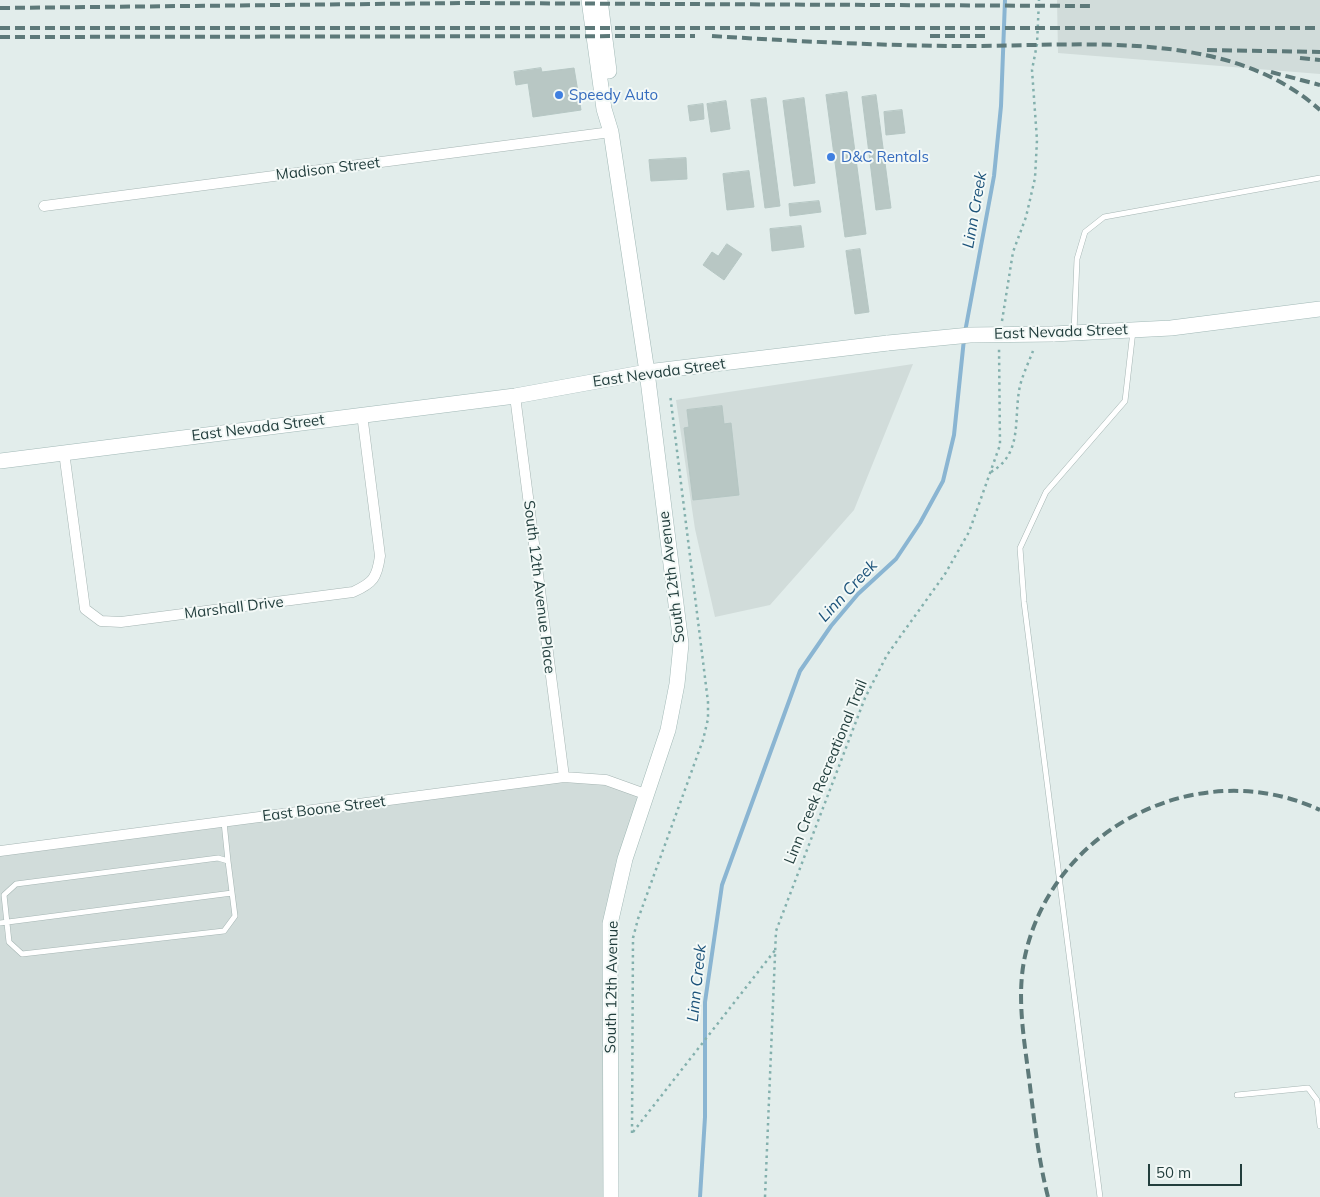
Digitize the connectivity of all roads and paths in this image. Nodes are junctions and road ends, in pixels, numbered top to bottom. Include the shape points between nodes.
1 (589, 0) edge
2 (600, 0) edge
3 (1039, 0) edge
4 (611, 132) junction
5 (1320, 178) edge
6 (44, 206) dead end
7 (1320, 309) edge
8 (1002, 325) dead end
9 (1133, 330) junction
10 (1074, 333) junction
11 (999, 342) dead end
12 (1033, 350) dead end
13 (647, 372) junction
14 (515, 396) junction
15 (362, 414) junction
16 (64, 452) junction
17 (0, 461) edge
18 (991, 473) junction
19 (564, 777) junction
20 (645, 794) junction
21 (224, 822) junction
22 (0, 851) edge
23 (228, 862) junction
24 (232, 893) junction
25 (6, 922) junction
26 (0, 923) edge
27 (776, 949) junction
28 (1237, 1095) dead end
29 (1320, 1126) edge
30 (632, 1133) dead end
31 (611, 1197) edge
32 (765, 1197) edge
33 (1100, 1197) edge

1 - 4 main road, South 12th Avenue via 604,109
2 - 4 main road, South 12th Avenue via 612,104
3 - 8 path via 1032,70 1037,140 1035,178 1013,252
4 - 6 street, Madison Street
4 - 13 main road, South 12th Avenue
5 - 10 lane via 1104,217 1085,232 1077,259
7 - 9 main road, East Nevada Street
9 - 10 main road, East Nevada Street
9 - 33 lane via 1125,401 1046,492 1020,548 1024,602
10 - 13 main road, East Nevada Street, bridge via 970,335
11 - 18 path, Linn Creek Recreational Trail via 1000,445
12 - 18 path via 1019,389 1013,449 1000,467
13 - 14 main road, East Nevada Street
13 - 20 main road, South 12th Avenue via 681,644 668,730
14 - 15 main road, East Nevada Street
14 - 19 street, South 12th Avenue Place
15 - 16 main road, East Nevada Street
15 - 16 street, Marshall Drive via 380,556 378,574 368,585 354,592 170,616 101,621 85,609
16 - 17 main road, East Nevada Street
18 - 27 path, Linn Creek Recreational Trail via 969,532 945,574 887,655 865,698 776,931
19 - 20 street, East Boone Street via 606,780
19 - 21 street, East Boone Street
20 - 31 main road, South 12th Avenue via 610,924
21 - 22 street, East Boone Street
21 - 23 lane
23 - 24 lane
23 - 25 lane via 218,858 16,884 4,895
24 - 25 lane
24 - 25 lane via 235,916 224,931 22,954 8,942
25 - 26 lane
27 - 30 path
27 - 32 path, Linn Creek Recreational Trail via 772,974
28 - 29 lane via 1308,1088 1317,1100

